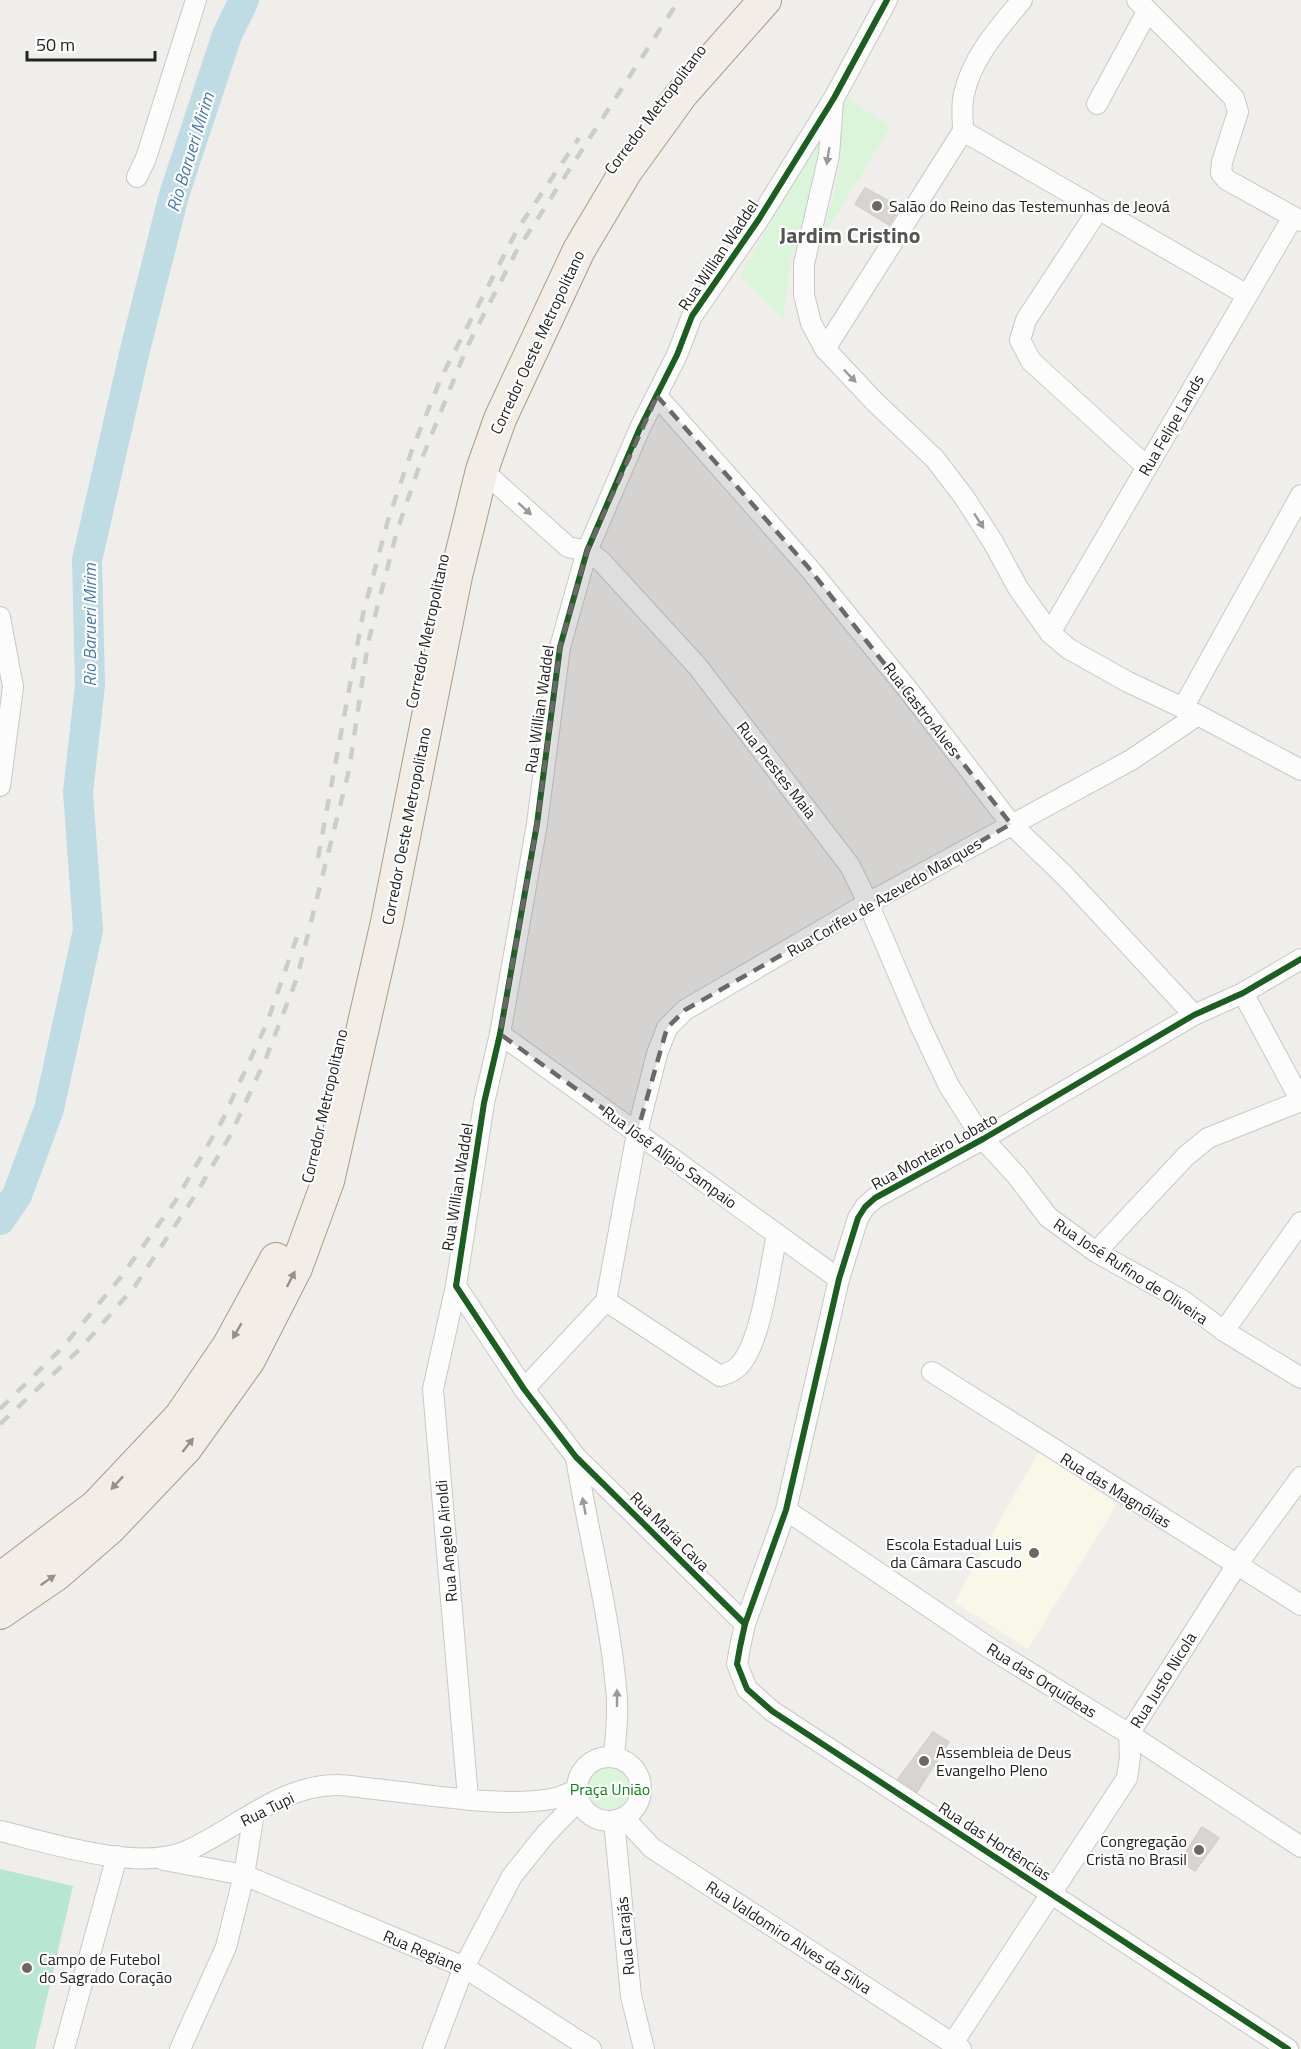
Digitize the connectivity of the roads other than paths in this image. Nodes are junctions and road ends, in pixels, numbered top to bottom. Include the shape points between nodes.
1 (196, 0) edge
2 (741, 0) edge
3 (765, 0) edge
4 (887, 0) edge
5 (1022, 0) edge
6 (1142, 6) edge
7 (834, 98) junction
8 (1097, 104) dead end
9 (963, 131) junction
10 (137, 177) dead end
11 (1098, 210) junction
12 (1297, 219) edge
13 (1247, 295) junction
14 (825, 349) junction
15 (510, 351) junction
16 (657, 396) junction
17 (1147, 467) junction
18 (482, 470) junction
19 (1301, 495) edge
20 (587, 550) junction
21 (0, 616) edge
22 (1050, 633) junction
23 (1190, 712) junction
24 (1301, 770) edge
25 (0, 786) edge
26 (1011, 824) junction
27 (868, 903) junction
28 (1301, 959) edge
29 (1243, 993) junction
30 (1194, 1015) junction
31 (500, 1034) junction
32 (1301, 1101) edge
33 (636, 1133) junction
34 (983, 1139) junction
35 (1301, 1222) edge
36 (777, 1234) junction
37 (1096, 1252) junction
38 (839, 1280) junction
39 (456, 1286) junction
40 (606, 1301) junction
41 (1224, 1331) junction
42 (932, 1372) dead end
43 (1301, 1378) edge
44 (524, 1389) junction
45 (576, 1457) junction
46 (1301, 1477) edge
47 (786, 1510) junction
48 (1236, 1566) junction
49 (0, 1579) edge
50 (1301, 1605) edge
51 (0, 1613) edge
52 (745, 1624) junction
53 (1129, 1734) junction
54 (614, 1756) junction
55 (578, 1795) junction
56 (468, 1798) junction
57 (254, 1813) junction
58 (619, 1820) junction
59 (0, 1831) edge
60 (1301, 1847) edge
61 (117, 1856) junction
62 (154, 1859) junction
63 (244, 1875) junction
64 (1051, 1894) junction
65 (464, 1967) junction
66 (957, 2046) edge
67 (583, 2047) edge
68 (64, 2049) edge
69 (180, 2049) edge
70 (433, 2049) edge
71 (644, 2049) edge
72 (1288, 2049) edge

1 - 10 street
2 - 15 main road, Corredor Metropolitano via 624,143 544,277
3 - 18 main road, Corredor Oeste Metropolitano via 681,95 626,171 574,260 500,419
4 - 7 street, Rua Willian Waddel
5 - 9 street via 975,63 963,95
6 - 8 street
6 - 12 street via 1234,98 1238,112 1221,172 1227,180
7 -> 14 street via 829,155 804,264 804,295 811,323
7 - 16 street, Rua Willian Waddel via 759,219 692,316
9 - 11 street
9 - 14 street
11 - 13 street
11 - 17 street via 1026,320 1020,340 1031,361
12 - 13 street, Rua Felipe Lands
13 - 17 street, Rua Felipe Lands
14 -> 22 street via 935,459 964,497 1017,588
15 - 18 main road via 508,372 483,439
15 -> 49 main road, Corredor Metropolitano via 467,461 437,578 364,938 302,1200 269,1275 229,1346 180,1417 96,1506
16 - 20 street, Rua Willian Waddel
16 - 26 street, Rua Castro Alves via 808,567
17 - 22 street, Rua Felipe Lands
18 -> 20 street, Rua Prestes Maia via 568,547
51 -> 18 main road, Corredor Oeste Metropolitano via 57,1574 109,1529 186,1448 249,1360 297,1268 328,1181
19 - 23 street, Rua Corifeu de Azevedo Marques
20 - 27 street, Rua Prestes Maia via 698,668 829,837 853,871
20 - 31 street, Rua Willian Waddel via 560,646 537,824
21 - 25 street via 13,687
22 - 23 street via 1079,655
23 - 24 street
23 - 26 street, Rua Corifeu de Azevedo Marques via 1131,760
26 - 27 street, Rua Corifeu de Azevedo Marques
26 - 30 street, Rua Castro Alves via 1065,876
27 - 33 street, Rua Corifeu de Azevedo Marques via 685,1010 667,1028
27 - 34 street, Rua Prestes Maia via 949,1086
28 - 29 street, Rua Monteiro Lobato
29 - 30 street, Rua Monteiro Lobato
29 - 32 street
30 - 34 street, Rua Monteiro Lobato
31 - 33 street, Rua José Alípio Sampaio
31 - 39 street, Rua Willian Waddel via 484,1103
32 - 37 street via 1208,1138 1186,1156
33 - 36 street, Rua José Alípio Sampaio
33 - 40 street, Rua Corifeu de Azevedo Marques
34 - 37 street, Rua José Rufino de Oliveira via 1048,1217
34 - 38 street, Rua Monteiro Lobato via 865,1207
35 - 41 street
36 - 38 street, Rua José Alípio Sampaio
36 - 40 street via 756,1331 743,1361 731,1373 720,1376
37 - 41 street, Rua José Rufino de Oliveira via 1182,1300
38 - 47 street, Rua Monteiro Lobato
39 - 44 street
39 - 56 street, Rua Angelo Airoldi via 433,1389
40 - 44 street
41 - 43 street, Rua José Rufino de Oliveira
42 - 48 street, Rua das Magnólias
44 - 45 street
45 - 52 street, Rua Maria Cava
54 -> 45 street via 617,1689
46 - 48 street, Rua Justo Nicola
47 - 52 street, Rua Monteiro Lobato
47 - 53 street, Rua das Orquídeas via 988,1647
48 - 50 street, Rua das Magnólias
48 - 53 street, Rua Justo Nicola
52 - 64 street, Rua das Hortências via 737,1664 747,1689 772,1711
53 - 60 street, Rua das Orquídeas
53 - 64 street, Rua Justo Nicola via 1127,1778
54 - 55 street via 595,1760 581,1772
54 - 58 street via 632,1765 642,1784 639,1804
55 - 56 street, Rua Tupi via 527,1802
55 - 58 street via 590,1815 598,1820
55 - 65 street via 513,1876
56 - 57 street, Rua Tupi via 336,1785 284,1798
57 - 62 street, Rua Tupi via 183,1852
57 - 63 street
58 - 66 street, Rua Valdomiro Alves da Silva via 652,1848
58 - 71 street, Rua Carajás via 631,1996
59 - 61 street, Rua Tupi
61 - 62 street, Rua Tupi
61 - 68 street
62 - 63 street, Rua Regiane
63 - 65 street, Rua Regiane
63 - 69 street via 226,1947
64 - 66 street, Rua Justo Nicola
64 - 72 street, Rua das Hortências
65 - 67 street, Rua Regiane
65 - 70 street

